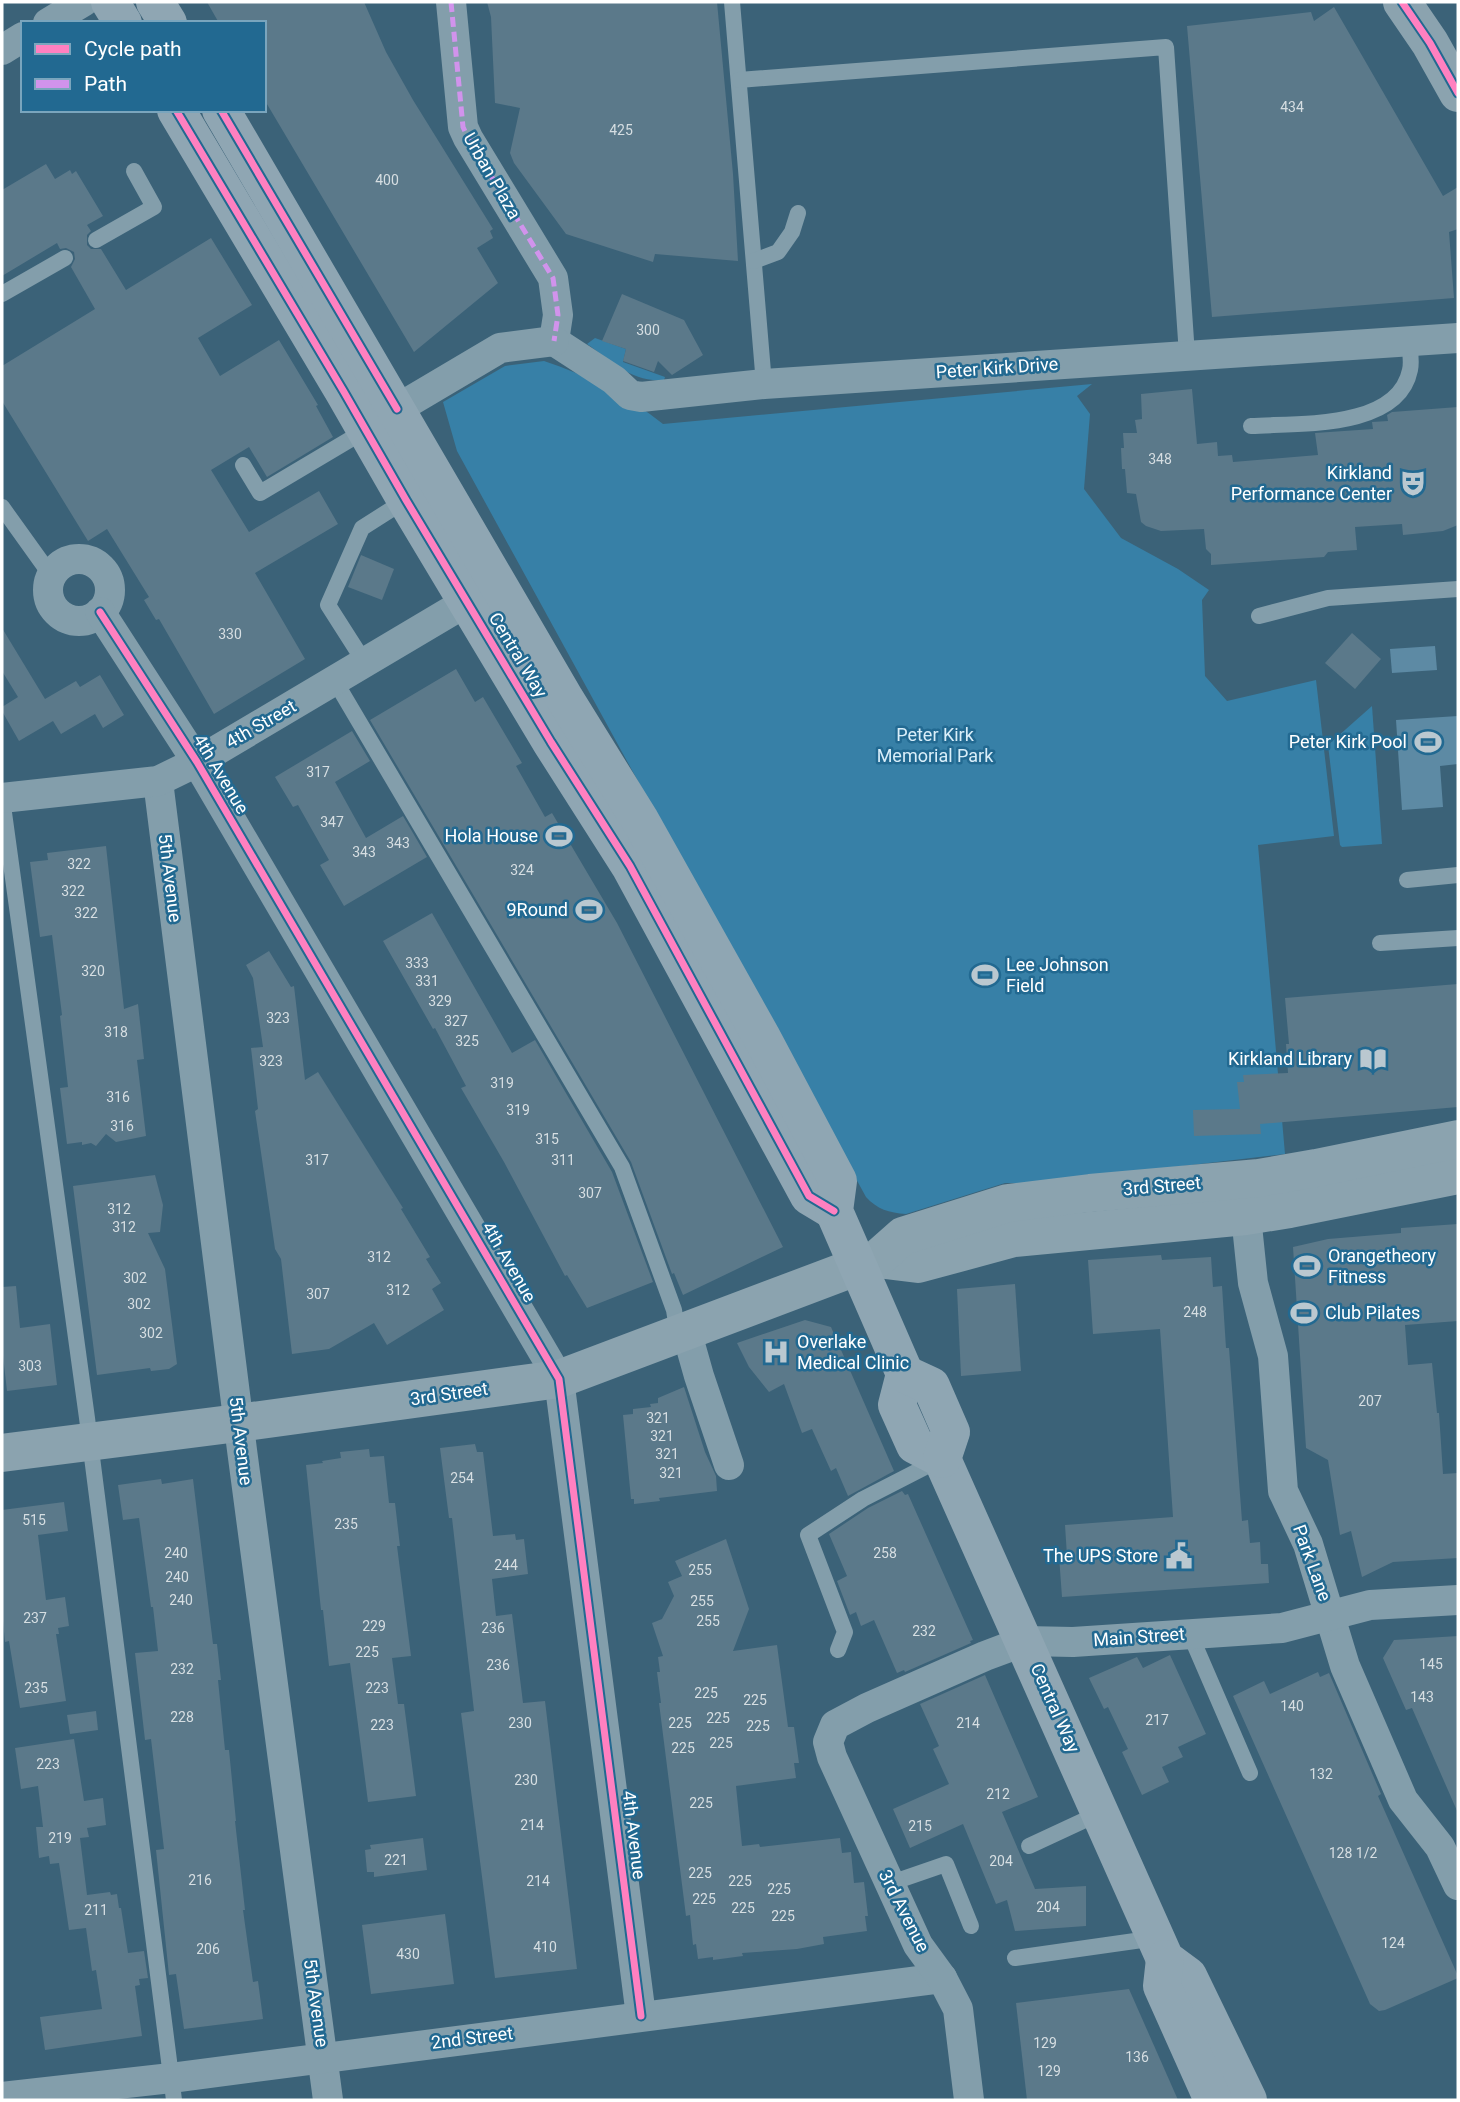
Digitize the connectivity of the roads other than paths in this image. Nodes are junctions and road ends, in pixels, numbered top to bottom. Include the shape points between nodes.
1 (83, 2) edge
2 (110, 2) edge
3 (155, 2) edge
4 (451, 2) edge
5 (732, 2) edge
6 (1402, 2) edge
7 (50, 21) edge
8 (122, 21) edge
9 (167, 21) edge
10 (21, 38) edge
11 (2, 50) edge
12 (739, 80) junction
13 (1458, 93) edge
14 (177, 112) edge
15 (222, 112) edge
16 (134, 171) dead end
17 (798, 214) dead end
18 (96, 240) dead end
19 (65, 258) dead end
20 (754, 261) junction
21 (2, 294) edge
22 (1458, 338) edge
23 (554, 341) junction
24 (1409, 342) junction
25 (1187, 355) junction
26 (764, 384) junction
27 (382, 420) junction
28 (1251, 426) dead end
29 (243, 465) dead end
30 (406, 500) junction
31 (2, 507) edge
32 (49, 569) junction
33 (1458, 589) edge
34 (483, 593) junction
35 (100, 612) junction
36 (1259, 617) dead end
37 (365, 663) junction
38 (335, 681) junction
39 (197, 762) junction
40 (158, 781) junction
41 (2, 798) edge
42 (1458, 875) edge
43 (1407, 880) dead end
44 (1458, 938) edge
45 (1380, 943) dead end
46 (1458, 1139) edge
47 (1458, 1175) edge
48 (1246, 1216) junction
49 (867, 1262) junction
50 (682, 1333) junction
51 (559, 1379) junction
52 (238, 1423) junction
53 (90, 1441) junction
54 (2, 1453) edge
55 (943, 1459) junction
56 (729, 1465) dead end
57 (1458, 1600) edge
58 (1331, 1616) junction
59 (1190, 1634) junction
60 (1025, 1640) junction
61 (838, 1650) dead end
62 (835, 1725) joint
63 (1250, 1773) dead end
64 (1100, 1813) junction
65 (1028, 1846) dead end
66 (888, 1884) junction
67 (1458, 1885) edge
68 (971, 1926) dead end
69 (1161, 1948) junction
70 (1015, 1958) dead end
71 (942, 1978) junction
72 (641, 2015) junction
73 (1186, 2039) junction
74 (1223, 2046) junction
75 (323, 2057) junction
76 (173, 2089) edge
77 (2, 2097) edge
78 (328, 2100) edge
79 (969, 2100) edge
80 (1213, 2100) edge
81 (1248, 2100) edge

1 - 7 street
2 - 8 main road
3 - 9 main road
4 - 23 street, Urban Plaza via 463,127 552,278 558,315
5 - 12 lane
6 - 13 main road
10 - 11 street
12 - 20 lane
12 - 25 lane via 1166,47
14 - 27 main road, Central Way
15 - 27 main road, Central Way
16 - 18 lane via 154,206
17 - 20 lane via 778,252
19 - 21 lane
20 - 26 lane
22 - 24 street, Peter Kirk Drive
23 - 26 street, Peter Kirk Drive via 629,395
23 - 27 street via 500,348
24 - 25 street, Peter Kirk Drive
24 - 28 lane via 1411,369 1387,404 1343,421
25 - 26 street, Peter Kirk Drive
27 - 29 lane via 260,494
27 - 30 main road, Central Way
27 - 34 main road, Central Way
30 - 34 main road, Central Way
30 - 37 lane via 362,528 328,605
31 - 32 lane
32 - 35 street via 49,600 62,616 82,621
32 - 35 street via 81,558 100,566 109,584
33 - 36 lane via 1328,598
34 - 37 street, 4th Street
34 - 49 main road, Central Way via 551,742 629,866 809,1196 834,1211
35 - 39 street, 4th Avenue
37 - 38 street, 4th Street
38 - 39 street, 4th Street
38 - 50 lane via 622,1167
39 - 40 street, 4th Street
39 - 51 street, 4th Avenue
40 - 41 street, 4th Street
40 - 52 street, 5th Avenue
41 - 53 lane
42 - 43 lane
44 - 45 lane
46 - 49 main road, 3rd Street via 1259,1178 1008,1203 903,1237
47 - 48 main road, 3rd Street
48 - 49 main road, 3rd Street via 1014,1238 918,1264
48 - 58 street, Park Lane via 1253,1283 1273,1356 1283,1491 1308,1544
49 - 50 main road, 3rd Street
49 - 55 main road, Central Way via 905,1374 931,1386 951,1432
50 - 51 main road, 3rd Street
50 - 56 street
51 - 52 main road, 3rd Street
51 - 72 street, 4th Avenue
52 - 53 main road, 3rd Street
52 - 75 street, 5th Avenue
53 - 54 main road, 3rd Street
53 - 76 lane
55 - 60 main road, Central Way
55 - 61 lane via 863,1499 808,1535 845,1632
57 - 58 street, Main Street via 1370,1605
58 - 59 street, Main Street via 1282,1628
58 - 67 street, Park Lane via 1345,1666 1403,1800 1440,1847
59 - 60 street, Main Street via 1073,1642
59 - 63 lane
60 - 62 street, Main Street
60 - 64 main road, Central Way
62 - 66 street, 3rd Avenue via 828,1742 832,1757
64 - 65 lane
64 - 69 main road, Central Way
66 - 68 lane via 946,1864
66 - 71 street, 3rd Avenue via 918,1945
69 - 70 lane
69 - 73 main road, Central Way via 1162,1986
69 - 74 main road, Central Way via 1188,1976
71 - 72 street, 2nd Street
71 - 79 street, 3rd Avenue via 958,2009
72 - 75 street, 2nd Street
73 - 74 main road via 1202,2047
73 - 80 main road, Central Way
74 - 81 main road, Central Way
75 - 76 street, 2nd Street
75 - 78 street, 5th Avenue
76 - 77 street, 2nd Street

